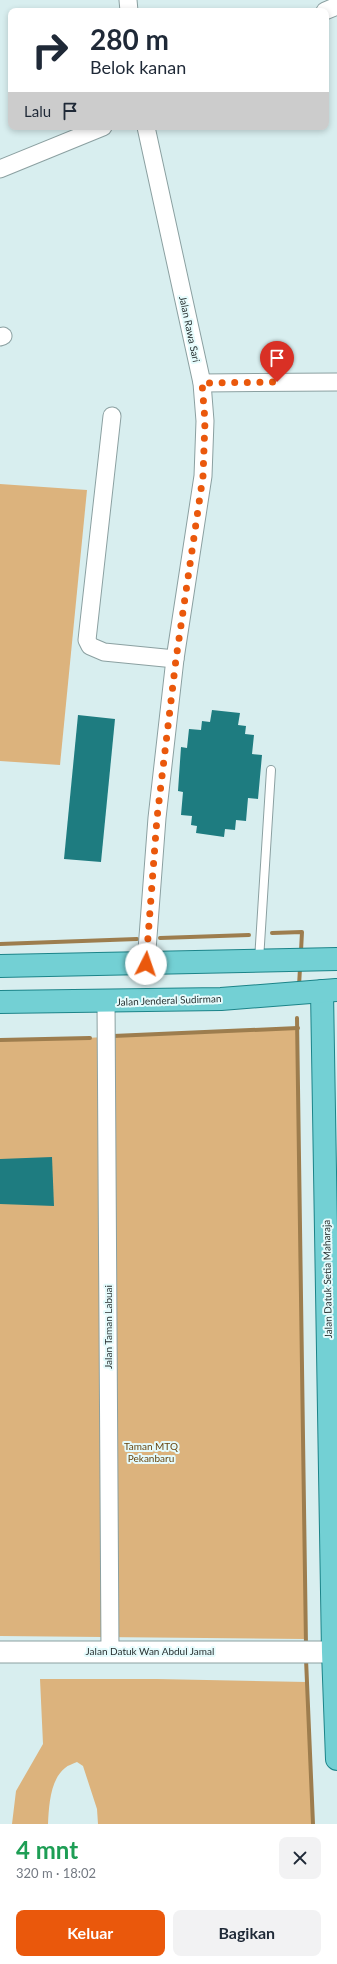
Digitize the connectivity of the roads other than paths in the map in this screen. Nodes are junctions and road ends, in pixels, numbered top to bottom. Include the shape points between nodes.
1 (96, 130) edge
2 (147, 130) edge
3 (0, 169) edge
4 (337, 382) edge
5 (202, 383) junction
6 (112, 416) dead end
7 (176, 659) junction
8 (271, 770) dead end
9 (337, 959) edge
10 (258, 961) junction
11 (146, 964) junction
12 (0, 966) edge
13 (330, 991) edge
14 (0, 1002) edge
15 (106, 1002) junction
16 (333, 1439) edge
17 (334, 1533) edge
18 (110, 1651) junction
19 (0, 1652) edge
20 (315, 1652) junction
21 (337, 1759) edge

1 - 3 street
2 - 5 street, Jalan Rawa Sari
4 - 5 street
5 - 7 street, Jalan Rawa Sari via 205,421 203,476
6 - 7 street via 87,640 90,646 104,652
7 - 11 street, Jalan Rawa Sari via 157,818
8 - 10 lane
9 - 10 main road
10 - 11 main road
11 - 12 main road
13 - 15 main road, Jalan Jenderal Sudirman via 221,999
13 - 16 main road, Jalan Datuk Setia Maharaja
14 - 15 main road, Jalan Jenderal Sudirman
15 - 18 street, Jalan Taman Labuai
16 - 17 main road, Jalan Datuk Setia Maharaja
17 - 20 main road, Jalan Datuk Setia Maharaja
18 - 19 street, Jalan Datuk Wan Abdul Jamal
18 - 20 street, Jalan Datuk Wan Abdul Jamal
20 - 21 main road, Jalan Datuk Setia Maharaja

